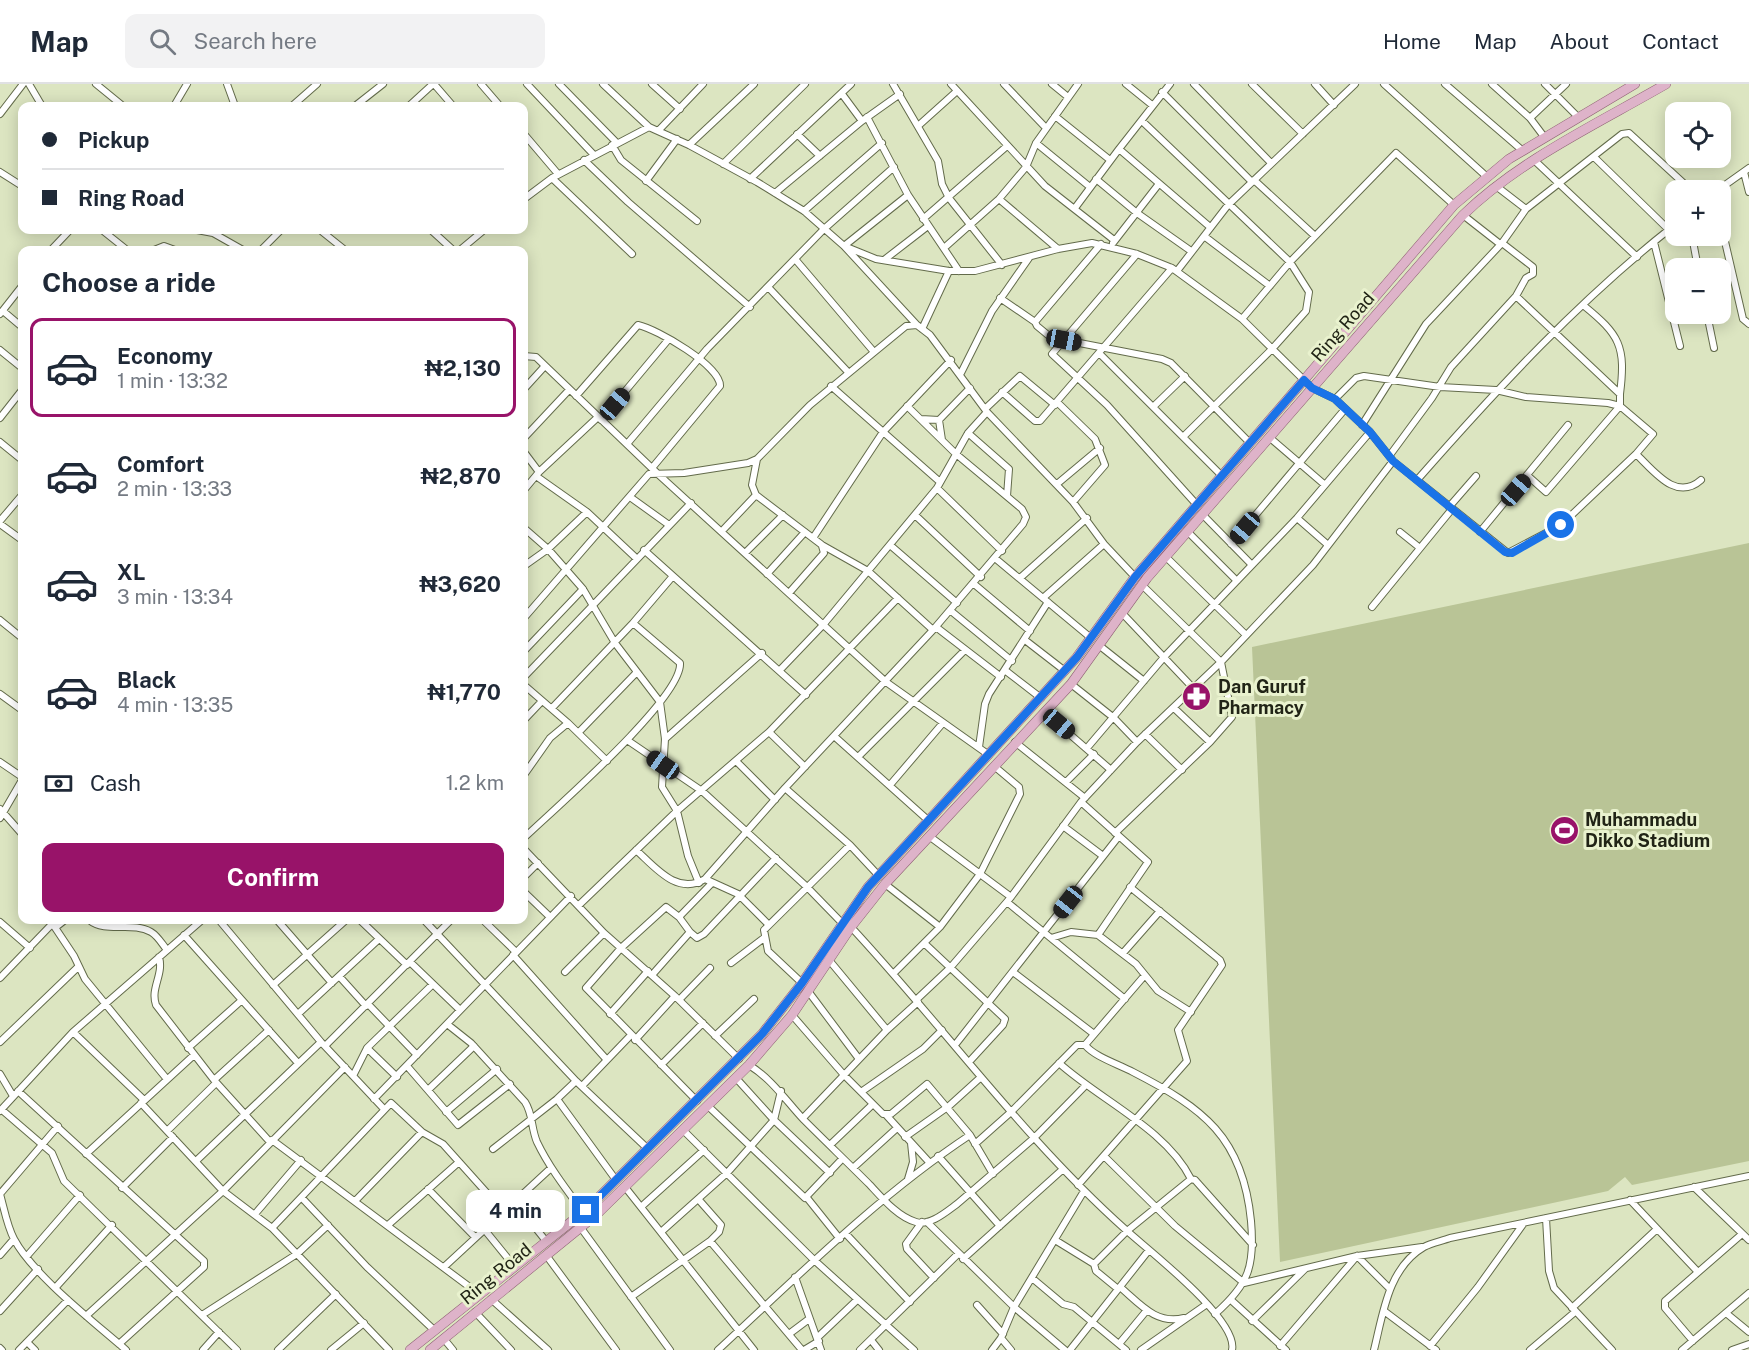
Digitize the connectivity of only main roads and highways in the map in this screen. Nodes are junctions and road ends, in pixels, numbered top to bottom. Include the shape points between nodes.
1 (1635, 84) edge
2 (1666, 84) edge
3 (805, 987) junction
4 (411, 1350) edge
5 (430, 1350) edge

1 - 3 main road, Ring Road via 1523,151 1486,176 1454,205 1135,577 1065,671 878,875 842,923
2 - 3 main road, Ring Road via 1534,160 1463,214 1187,531 1142,585 1071,684 885,885
3 - 4 main road, Ring Road via 739,1059 583,1212
3 - 5 main road, Ring Road via 792,1015 749,1065 625,1187 581,1228

